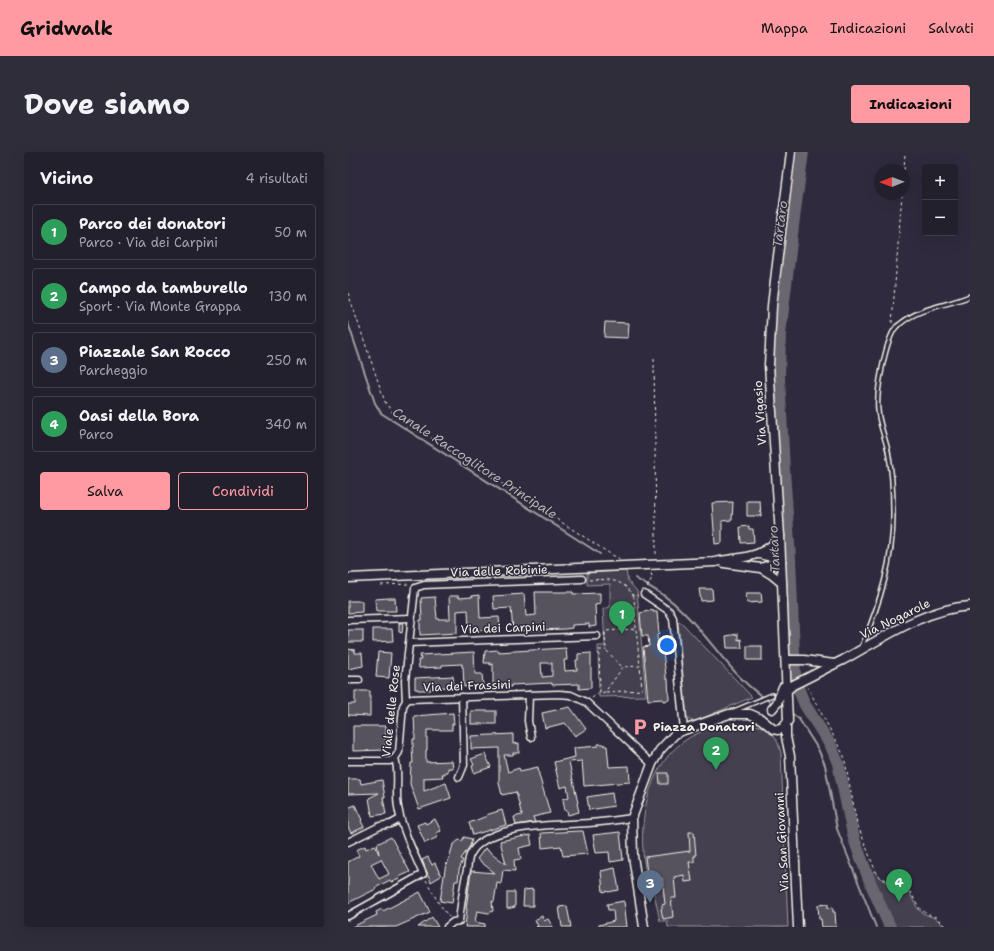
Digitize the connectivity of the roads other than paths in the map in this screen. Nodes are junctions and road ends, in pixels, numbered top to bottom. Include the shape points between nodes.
1 (792, 152) edge
2 (970, 296) edge
3 (780, 536) junction
4 (759, 554) junction
5 (781, 561) junction
6 (715, 562) junction
7 (761, 568) junction
8 (348, 578) edge
9 (582, 579) road end
10 (782, 583) junction
11 (417, 587) joint
12 (645, 591) road end
13 (970, 606) edge
14 (411, 618) junction
15 (348, 620) edge
16 (597, 636) road end
17 (409, 643) junction
18 (861, 649) junction
19 (788, 660) junction
20 (821, 667) junction
21 (348, 680) edge
22 (359, 680) dead end
23 (785, 688) junction
24 (529, 695) junction
25 (771, 695) dead end
26 (462, 697) junction
27 (406, 701) junction
28 (729, 714) junction
29 (767, 718) junction
30 (787, 721) junction
31 (684, 730) junction
32 (531, 737) dead end
33 (790, 756) junction
34 (395, 758) junction
35 (348, 761) edge
36 (652, 764) junction
37 (459, 777) dead end
38 (632, 818) junction
39 (400, 819) junction
40 (348, 842) edge
41 (348, 916) edge
42 (457, 923) edge
43 (447, 927) edge
44 (644, 927) edge
45 (798, 927) edge

1 - 3 street, Via Vigasio via 772,306 770,357
2 - 18 lane via 909,316 894,329 888,346 878,388 878,409 891,468 893,528 889,564
3 - 4 street via 773,545
3 - 5 street, Via Vigasio
4 - 5 street
4 - 6 street
5 - 7 street
5 - 10 street, Via Vigasio
6 - 7 street
6 - 8 street via 653,567
7 - 10 street
9 - 11 street, Via delle Robinie
10 - 19 street, Via Vigasio
11 - 14 street, Viale delle Rose
12 - 31 street via 669,611 673,618
13 - 18 street, Via Nogarole via 937,612
14 - 15 street
14 - 17 street, Viale delle Rose
16 - 17 street, Via dei Carpini
17 - 27 street, Viale delle Rose via 405,681
18 - 20 street, Via Nogarole via 834,664
19 - 20 street via 804,660
19 - 23 street, Via Vigasio
20 - 23 street, Via Nogarole via 804,680
21 - 22 street
23 - 29 street, Via Vigasio
23 - 30 street, Via Vigasio
24 - 26 street, Via dei Frassini
24 - 32 street via 528,721
24 - 36 street, Via dei Frassini via 565,694 586,702
25 - 28 lane
26 - 27 street, Via dei Frassini
26 - 37 street via 464,765
27 - 34 street, Viale delle Rose via 403,706 399,752
28 - 29 street via 750,714
28 - 31 street
29 - 30 street via 781,729
29 - 30 street via 780,709 784,711
29 - 33 street, Via San Giovanni
30 - 33 street, Via San Giovanni via 786,737
31 - 36 street via 675,734 660,750
33 - 45 street, Via San Giovanni
34 - 35 street via 390,761
34 - 39 street, Viale delle Rose
36 - 38 street
38 - 42 street via 520,829 492,836 478,843 470,856
38 - 44 street via 633,856
39 - 40 street
39 - 41 street, Viale delle Rose via 423,874
42 - 43 street

